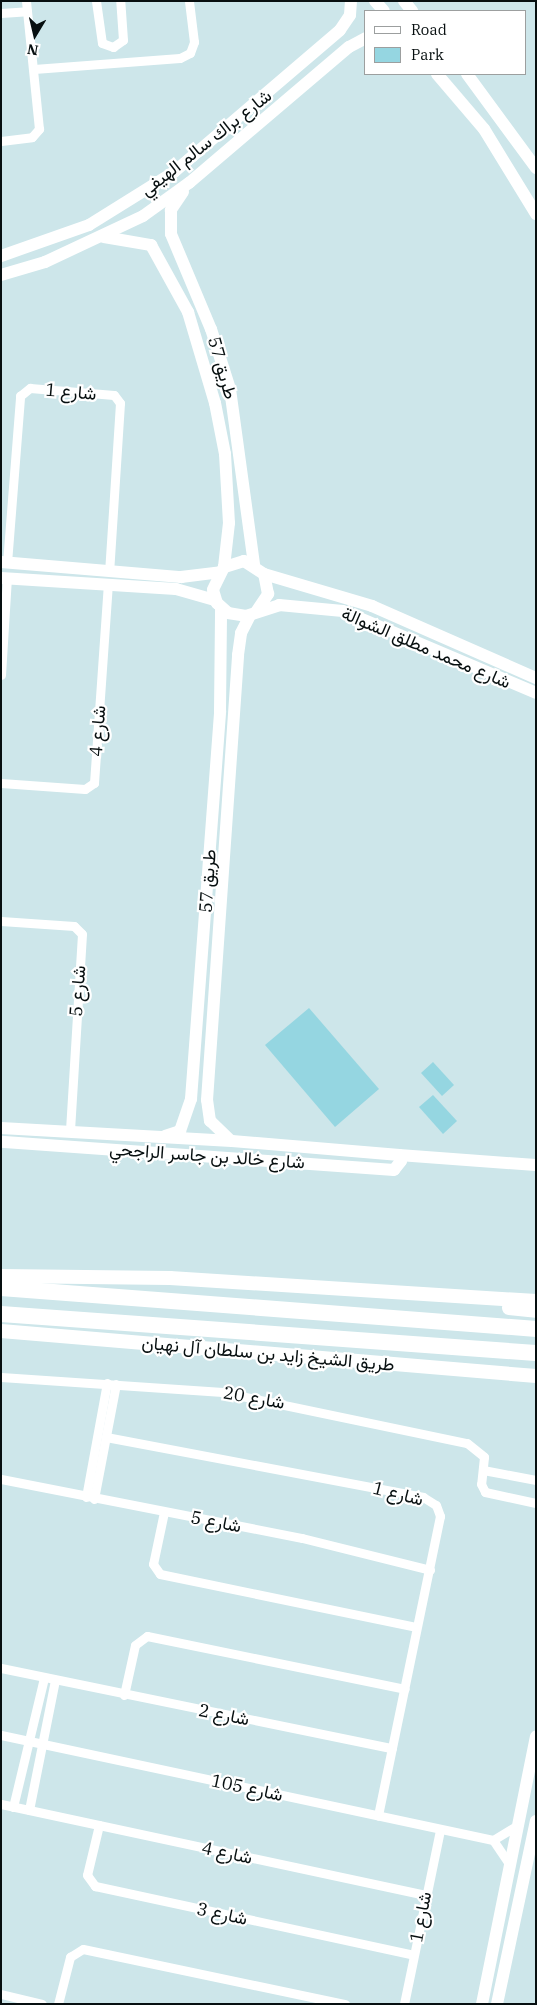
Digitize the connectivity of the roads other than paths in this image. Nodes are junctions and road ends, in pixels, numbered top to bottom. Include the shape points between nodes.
1 (96, 1) edge
2 (120, 1) edge
3 (189, 1) edge
4 (351, 1) edge
5 (26, 6) edge
6 (1, 13) edge
7 (364, 40) edge
8 (113, 47) junction
9 (112, 63) junction
10 (34, 69) junction
11 (296, 70) junction
12 (438, 75) edge
13 (468, 75) edge
14 (306, 84) junction
15 (1, 141) edge
16 (536, 168) edge
17 (189, 184) junction
18 (536, 214) edge
19 (102, 236) junction
20 (1, 256) edge
21 (1, 275) edge
22 (230, 389) junction
23 (213, 394) junction
24 (4, 563) edge
25 (254, 564) junction
26 (222, 569) junction
27 (109, 571) junction
28 (264, 574) junction
29 (4, 578) edge
30 (108, 584) junction
31 (218, 604) junction
32 (343, 612) junction
33 (253, 613) junction
34 (424, 627) junction
35 (1, 675) edge
36 (536, 678) edge
37 (536, 693) edge
38 (221, 695) junction
39 (236, 696) junction
40 (220, 711) junction
41 (235, 713) junction
42 (1, 783) edge
43 (1, 921) edge
44 (192, 1099) junction
45 (207, 1100) junction
46 (1, 1128) edge
47 (70, 1132) junction
48 (161, 1138) junction
49 (232, 1141) junction
50 (1, 1142) edge
51 (399, 1155) junction
52 (536, 1165) edge
53 (1, 1276) edge
54 (1, 1288) edge
55 (354, 1292) junction
56 (536, 1294) edge
57 (508, 1299) junction
58 (536, 1301) edge
59 (536, 1311) edge
60 (1, 1314) edge
61 (536, 1329) edge
62 (1, 1331) edge
63 (536, 1353) edge
64 (356, 1361) junction
65 (536, 1371) edge
66 (517, 1374) junction
67 (536, 1376) edge
68 (1, 1378) edge
69 (536, 1383) edge
70 (112, 1384) junction
71 (106, 1436) junction
72 (483, 1470) junction
73 (536, 1480) edge
74 (2, 1482) edge
75 (90, 1498) junction
76 (536, 1504) edge
77 (164, 1512) junction
78 (430, 1570) junction
79 (416, 1626) junction
80 (1, 1668) edge
81 (44, 1678) junction
82 (56, 1680) junction
83 (405, 1688) junction
84 (124, 1695) junction
85 (1, 1735) edge
86 (536, 1736) edge
87 (28, 1741) junction
88 (42, 1744) junction
89 (392, 1748) junction
90 (1, 1804) edge
91 (13, 1806) junction
92 (29, 1810) junction
93 (378, 1816) junction
94 (536, 1821) edge
95 (519, 1824) junction
96 (99, 1825) junction
97 (440, 1830) junction
98 (493, 1840) junction
99 (510, 1868) junction
100 (424, 1895) junction
101 (505, 1897) junction
102 (511, 1942) junction
103 (413, 1955) junction
104 (1, 1994) edge
105 (42, 2004) edge
106 (58, 2004) edge
107 (345, 2004) edge
108 (404, 2004) edge
109 (482, 2004) edge
110 (497, 2004) edge

1 - 8 street via 102,43
2 - 8 street via 123,40
3 - 9 street via 194,42 190,53 180,58
4 - 11 street, شارع براك سالم الهيفي via 350,15 340,30
5 - 6 street
5 - 10 street
7 - 14 street, شارع براك سالم الهيفي
8 - 9 street
9 - 10 street
10 - 15 street via 38,132
11 - 14 street via 305,75
11 - 20 street, شارع براك سالم الهيفي via 153,187 89,225
12 - 18 street via 484,128
13 - 16 street
14 - 17 street, شارع براك سالم الهيفي
17 - 19 street, شارع براك سالم الهيفي via 143,216
17 - 22 street, طريق 57 via 171,210 171,234 211,328
19 - 21 street, شارع براك سالم الهيفي via 45,262
19 - 23 street, طريق 57 via 142,240 160,253 188,312
22 - 23 street
22 - 25 street, طريق 57
23 - 26 street, طريق 57 via 227,480 229,523
24 - 27 street
24 - 27 street, شارع 1 via 20,396 30,388 114,395 120,402
25 - 26 street via 238,561
25 - 28 street
26 - 27 street via 181,576
26 - 31 street via 214,585
28 - 33 street via 268,594
28 - 34 street, شارع محمد مطلق الشوالة via 283,583 340,595
29 - 30 street
29 - 35 street
30 - 31 street via 192,592
30 - 42 street, شارع 4 via 94,783 85,789
31 - 33 street via 233,615
31 - 38 street, طريق 57
32 - 33 street, شارع محمد مطلق الشوالة via 279,604
32 - 34 street via 357,610 416,634
32 - 37 street, شارع محمد مطلق الشوالة
33 - 39 street, طريق 57 via 241,632
34 - 36 street, شارع محمد مطلق الشوالة
38 - 39 street
38 - 40 street, طريق 57
39 - 41 street, طريق 57
40 - 41 street via 226,708
40 - 44 street, طريق 57
41 - 45 street, طريق 57
43 - 47 street, شارع 5 via 74,926 82,934
44 - 45 street via 197,1105
44 - 48 street, طريق 57 via 180,1131
45 - 49 street, طريق 57 via 210,1121
46 - 47 street, شارع خالد بن جاسر الراجحي
47 - 48 street, شارع خالد بن جاسر الراجحي
48 - 49 street, شارع خالد بن جاسر الراجحي
49 - 51 street, شارع خالد بن جاسر الراجحي
50 - 51 street, شارع خالد بن جاسر الراجحي via 394,1170 400,1164
51 - 52 street, شارع خالد بن جاسر الراجحي
53 - 55 main road via 170,1278
54 - 61 highway
55 - 57 main road
55 - 59 main road
56 - 57 main road
57 - 58 main road
60 - 63 highway, طريق الشيخ زايد بن سلطان آل نهيان
62 - 64 main road, طريق الشيخ زايد بن سلطان آل نهيان
64 - 65 main road
64 - 66 main road, طريق الشيخ زايد بن سلطان آل نهيان
66 - 67 main road, طريق الشيخ زايد بن سلطان آل نهيان
66 - 69 main road
68 - 70 street, شارع 20
70 - 71 street
70 - 72 street, شارع 20 via 248,1396 467,1443 482,1453
70 - 75 street
71 - 75 street
71 - 78 street, شارع 1 via 423,1497 436,1505 440,1516
72 - 73 street
72 - 76 street, شارع 20 via 481,1484 485,1492
74 - 75 street, شارع 5
75 - 77 street, شارع 5
77 - 78 street, شارع 5 via 302,1538
77 - 79 street via 153,1564 160,1574
78 - 79 street, شارع 1
79 - 83 street, شارع 1
80 - 81 street, شارع 2
81 - 82 street, شارع 2
81 - 87 street
82 - 84 street, شارع 2
82 - 88 street
83 - 84 street via 147,1636 135,1645
83 - 89 street, شارع 1
84 - 89 street, شارع 2
85 - 87 street, شارع 105
86 - 95 street
87 - 88 street, شارع 105
87 - 91 street
88 - 92 street
88 - 93 street, شارع 105
89 - 93 street, شارع 1
90 - 91 street, شارع 4
91 - 92 street, شارع 4
92 - 96 street, شارع 4
93 - 97 street, شارع 105
94 - 102 street
95 - 98 street
95 - 99 street
96 - 100 street, شارع 4
96 - 103 street, شارع 3 via 87,1876 95,1886
97 - 98 street, شارع 105
97 - 100 street, شارع 1
98 - 99 street
99 - 101 street
100 - 103 street, شارع 1
101 - 102 street via 500,1941
101 - 109 street
102 - 110 street
103 - 108 street, شارع 1
104 - 105 street
106 - 107 street via 70,1956 83,1949

